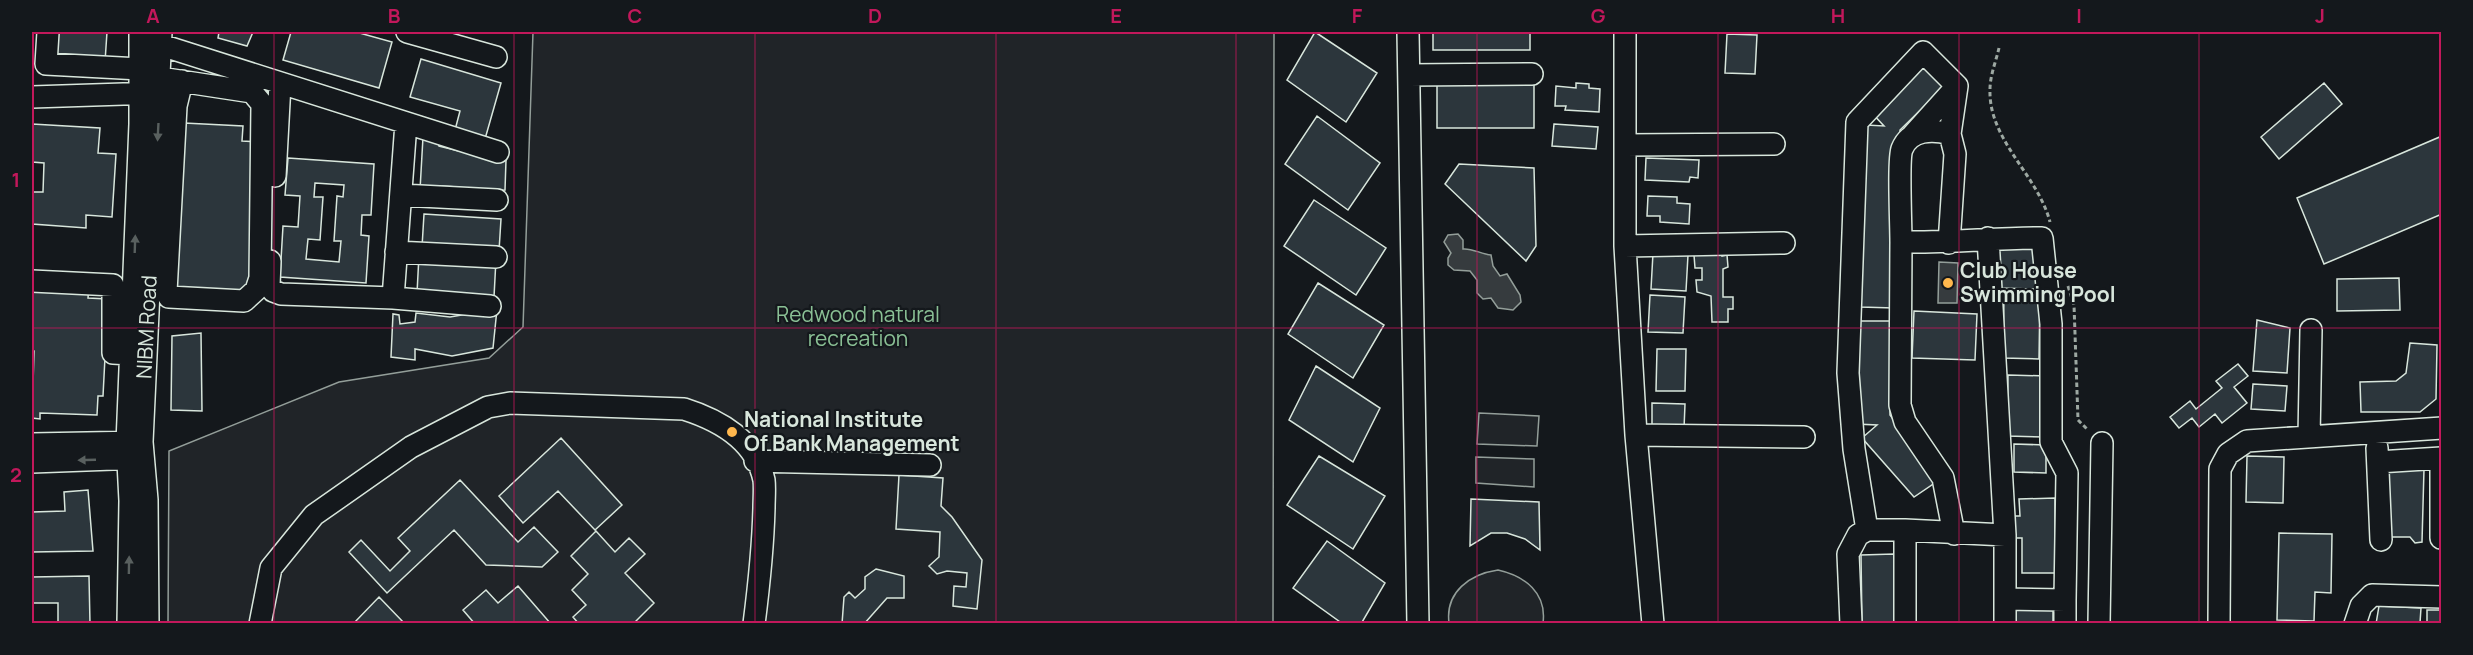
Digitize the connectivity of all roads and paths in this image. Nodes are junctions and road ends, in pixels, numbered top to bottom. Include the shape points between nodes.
1 (48, 32) edge
2 (140, 32) edge
3 (407, 32) edge
4 (1408, 32) edge
5 (1625, 32) edge
6 (161, 38) edge
7 (496, 57) dead end
8 (140, 69) junction
9 (1532, 74) dead end
10 (1409, 75) junction
11 (182, 81) junction
12 (280, 84) junction
13 (1957, 86) junction
14 (153, 88) junction
15 (32, 97) edge
16 (406, 123) junction
17 (1950, 134) junction
18 (1910, 138) junction
19 (1774, 144) dead end
20 (1625, 145) junction
21 (498, 152) dead end
22 (401, 195) junction
23 (497, 200) dead end
24 (1988, 238) junction
25 (1901, 242) junction
26 (1784, 243) dead end
27 (1949, 243) junction
28 (1625, 246) junction
29 (396, 252) junction
30 (496, 257) dead end
31 (32, 281) edge
32 (393, 298) junction
33 (490, 306) dead end
34 (2311, 330) dead end
35 (130, 354) junction
36 (2442, 428) edge
37 (2376, 432) junction
38 (1636, 435) junction
39 (1804, 437) dead end
40 (2309, 437) junction
41 (2102, 443) dead end
42 (32, 444) edge
43 (135, 450) junction
44 (755, 461) junction
45 (32, 462) edge
46 (2378, 462) junction
47 (930, 465) dead end
48 (1867, 530) junction
49 (1905, 530) junction
50 (1954, 534) junction
51 (2005, 535) junction
52 (2441, 538) edge
53 (2381, 540) dead end
54 (2100, 592) junction
55 (2065, 596) junction
56 (2442, 597) edge
57 (2005, 599) junction
58 (128, 624) edge
59 (148, 624) edge
60 (260, 624) edge
61 (754, 624) edge
62 (1418, 624) edge
63 (1653, 624) edge
64 (1851, 624) edge
65 (1905, 624) edge
66 (2005, 624) edge
67 (2065, 624) edge
68 (2099, 624) edge
69 (2219, 624) edge
70 (2355, 624) edge

1 - 8 street via 46,64
2 - 8 street, NIBM Road
3 - 7 street
4 - 10 street
5 - 20 street
6 - 12 street
6 - 14 street, NIBM Road
8 - 14 street, NIBM Road
9 - 10 street
10 - 62 street
11 - 11 street via 252,92 262,104 260,278 256,290 244,301 169,297 166,292 176,106
11 - 14 street
12 - 16 street
12 - 32 street via 269,285 273,291 292,296
13 - 17 street
13 - 18 street
13 - 48 street via 1923,52 1857,122 1848,373 1854,449
14 - 15 street
35 -> 14 street, NIBM Road
14 -> 43 street, NIBM Road
16 - 21 street
16 - 22 street
17 - 18 street via 1936,129
17 - 27 street via 1955,154
18 - 25 street via 1901,150
19 - 20 street
20 - 28 street
22 - 23 street
22 - 29 street
24 - 27 street
24 - 51 street
24 - 55 street via 2042,238 2051,324 2052,442 2067,473
25 - 27 street
25 - 50 street via 1900,405 1905,422 1943,478
26 - 28 street
28 - 38 street
29 - 30 street
29 - 32 street
31 - 35 street via 113,285 113,353
32 - 33 street
34 - 40 street
35 - 43 street, NIBM Road
36 - 37 street
37 - 40 street
37 - 46 street
38 - 39 street
38 - 63 street
40 - 69 street via 2247,441 2228,454 2220,469
41 - 54 street
42 - 43 street
43 -> 45 street
58 -> 43 street, NIBM Road
43 - 59 street, NIBM Road via 147,500
44 - 47 street
44 - 60 street via 736,434 710,417 684,410 510,403 488,407 411,447 314,515 271,568
44 - 61 street via 764,480 763,550
46 - 52 street via 2440,458
46 - 53 street
48 - 49 street
48 - 64 street via 1858,535 1848,554
49 - 50 street
49 - 65 street
50 - 51 street
51 - 57 street
54 - 55 street
54 - 68 street
55 - 57 street
55 - 67 street
56 - 70 street via 2372,595 2361,606
57 - 66 street

